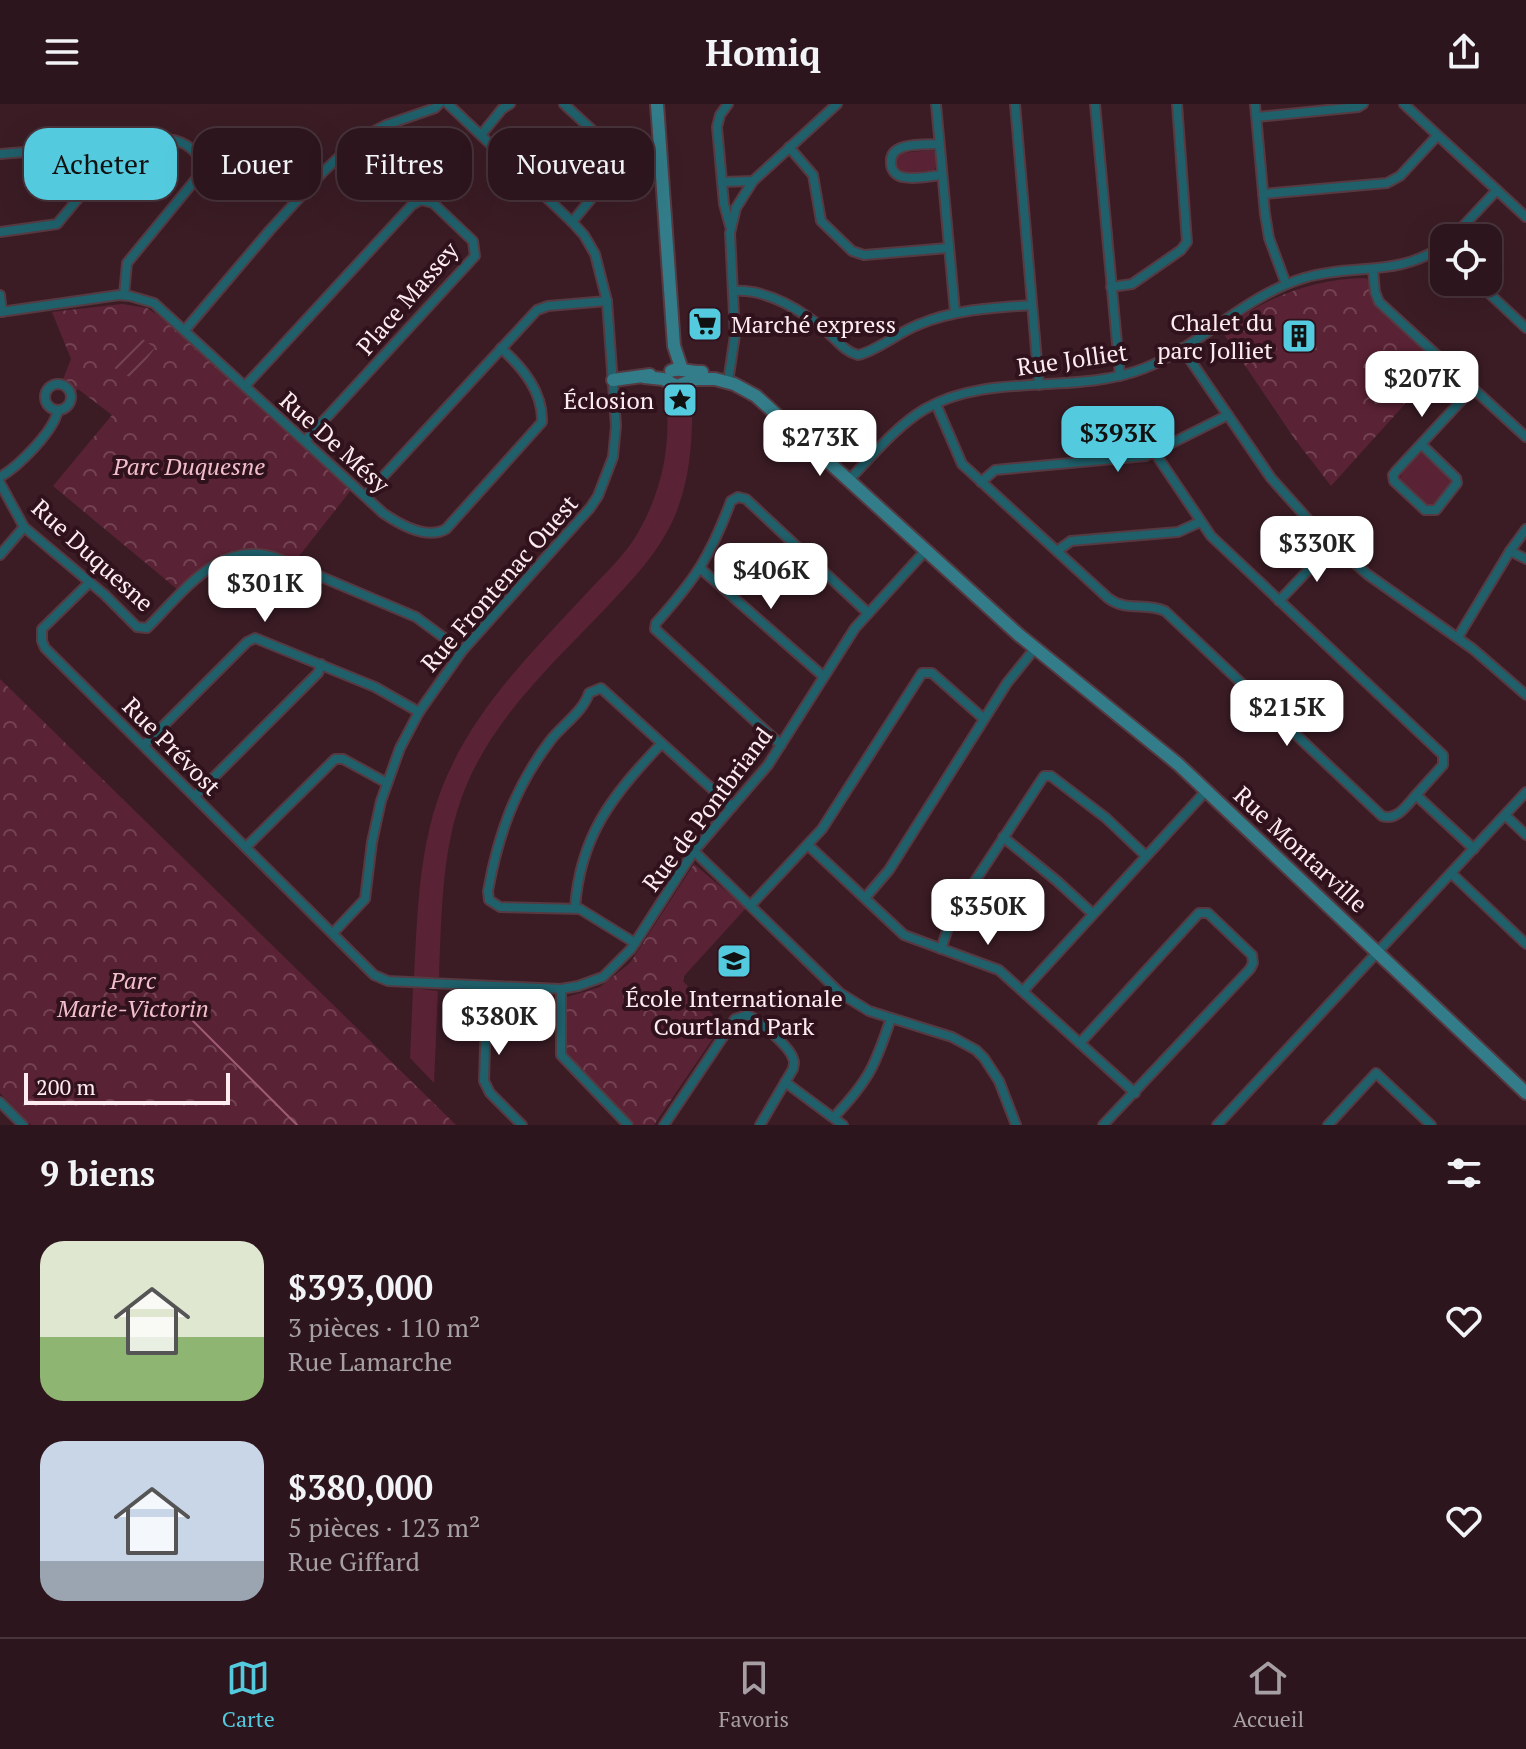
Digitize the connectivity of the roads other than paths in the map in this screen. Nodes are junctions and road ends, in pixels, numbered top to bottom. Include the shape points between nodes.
1 (439, 104) edge
2 (448, 104) edge
3 (510, 104) edge
4 (564, 104) edge
5 (655, 104) edge
6 (728, 104) edge
7 (836, 104) edge
8 (936, 104) edge
9 (1015, 104) edge
10 (1095, 104) edge
11 (1177, 104) edge
12 (1255, 104) edge
13 (1363, 104) edge
14 (1404, 104) edge
15 (1257, 117) junction
16 (481, 135) junction
17 (1437, 136) junction
18 (177, 141) edge
19 (939, 144) junction
20 (789, 147) junction
21 (24, 152) edge
22 (0, 154) edge
23 (942, 175) junction
24 (753, 181) junction
25 (722, 182) junction
26 (1497, 190) junction
27 (1263, 194) junction
28 (78, 200) edge
29 (1526, 217) edge
30 (572, 222) junction
31 (1465, 224) edge
32 (731, 226) junction
33 (0, 232) edge
34 (948, 248) junction
35 (1430, 254) edge
36 (1373, 270) junction
37 (1286, 284) junction
38 (1111, 287) junction
39 (735, 291) junction
40 (0, 295) edge
41 (124, 295) junction
42 (1492, 296) edge
43 (607, 301) junction
44 (1032, 305) junction
45 (1, 312) edge
46 (955, 312) junction
47 (1526, 328) edge
48 (185, 330) junction
49 (501, 348) junction
50 (1182, 348) junction
51 (676, 375) junction
52 (1120, 376) junction
53 (728, 379) junction
54 (613, 380) junction
55 (1039, 385) junction
56 (245, 386) junction
57 (1473, 388) junction
58 (936, 404) junction
59 (58, 410) dead end
60 (1228, 415) junction
61 (1526, 437) edge
62 (305, 441) junction
63 (1421, 444) junction
64 (1155, 453) junction
65 (851, 478) junction
66 (0, 480) edge
67 (981, 482) junction
68 (365, 496) junction
69 (1200, 522) junction
70 (24, 527) junction
71 (1526, 529) edge
72 (1332, 545) junction
73 (928, 548) junction
74 (1057, 551) junction
75 (1510, 551) junction
76 (0, 555) edge
77 (1526, 559) edge
78 (701, 569) junction
79 (90, 582) junction
80 (1279, 601) junction
81 (868, 613) junction
82 (1458, 637) junction
83 (1036, 647) junction
84 (462, 651) junction
85 (321, 664) junction
86 (823, 676) junction
87 (1526, 695) edge
88 (419, 712) junction
89 (984, 719) junction
90 (661, 744) junction
91 (144, 745) junction
92 (781, 745) junction
93 (387, 783) junction
94 (1206, 791) junction
95 (1526, 792) edge
96 (1416, 795) junction
97 (195, 796) junction
98 (732, 807) junction
99 (1505, 815) junction
100 (1526, 835) edge
101 (1003, 837) junction
102 (808, 845) junction
103 (246, 847) junction
104 (1474, 849) junction
105 (694, 851) junction
106 (1146, 856) junction
107 (1451, 873) junction
108 (865, 898) junction
109 (751, 905) junction
110 (575, 908) junction
111 (1093, 914) junction
112 (333, 933) junction
113 (635, 943) junction
114 (1526, 944) edge
115 (941, 949) junction
116 (1377, 952) junction
117 (487, 986) junction
118 (561, 989) junction
119 (1023, 991) junction
120 (891, 1018) junction
121 (1080, 1043) junction
122 (785, 1082) junction
123 (1135, 1093) junction
124 (1526, 1093) edge
125 (0, 1102) edge
126 (834, 1117) junction
127 (23, 1125) edge
128 (522, 1125) edge
129 (628, 1125) edge
130 (664, 1125) edge
131 (760, 1125) edge
132 (843, 1125) edge
133 (1016, 1125) edge
134 (1103, 1125) edge
135 (1217, 1125) edge
136 (1328, 1125) edge
137 (1431, 1125) edge

1 - 48 street via 357,140
2 - 16 street, Rue Frontenac Ouest
3 - 16 street
4 - 30 street via 596,139 596,193
5 - 51 street
6 - 25 street via 717,124
7 - 20 street
8 - 19 street
9 - 44 street
10 - 38 street
11 - 38 street via 1187,242 1132,284
12 - 15 street
13 - 15 street
14 - 17 street
15 - 27 street
16 - 30 street, Rue Frontenac Ouest
17 - 26 street
17 - 27 street via 1387,183
18 - 41 street via 203,164 200,174 126,265
19 - 23 street
19 - 23 street via 900,148 891,164 903,177
20 - 24 street
20 - 34 street via 813,175 820,219 854,252
21 - 22 street
23 - 34 street
24 - 25 street
24 - 32 street
25 - 32 street
26 - 29 street
26 - 31 street
27 - 37 street via 1269,238
28 - 33 street via 52,226
30 - 43 street, Rue Frontenac Ouest via 595,254
32 - 39 street
34 - 46 street
35 - 36 street, Rue Jolliet
36 - 37 street, Rue Jolliet via 1331,272
36 - 57 street via 1379,302
37 - 50 street, Rue Jolliet
38 - 52 street
39 - 46 street via 791,307 855,354
39 - 53 street
40 - 45 street
41 - 45 street, Rue De Mésy
41 - 48 street, Rue De Mésy via 154,303
42 - 47 street
43 - 49 street via 542,308
43 - 54 street, Rue Frontenac Ouest
44 - 46 street
44 - 55 street
48 - 56 street, Rue De Mésy
49 - 68 street
49 - 68 street, Rue De Mésy via 528,377 542,422 446,529 431,534 403,524
50 - 52 street, Rue Jolliet
50 - 60 street
51 - 53 street, Rue Montarville
51 - 54 street, Rue Montarville
52 - 55 street, Rue Jolliet
53 - 65 street, Rue Montarville via 763,392
54 - 84 street, Rue Frontenac Ouest via 616,444 598,496
55 - 58 street, Rue Jolliet via 979,391
56 - 62 street, Rue De Mésy
56 - 62 street, Place Massey via 412,205 421,200 433,203 473,241 475,256
57 - 61 street
57 - 63 street
58 - 65 street, Rue Jolliet via 903,425
58 - 67 street via 961,462
59 - 66 street via 22,461
60 - 64 street
60 - 72 street via 1271,478
62 - 68 street, Rue De Mésy
63 - 63 street via 1393,475 1431,512 1457,483
64 - 67 street via 995,470
64 - 69 street
65 - 73 street, Rue Montarville
66 - 70 street, Rue Duquesne
67 - 74 street
69 - 74 street via 1178,532 1071,541
69 - 80 street
70 - 76 street
70 - 79 street, Rue Duquesne
71 - 75 street
72 - 80 street
72 - 82 street
73 - 81 street, Rue de Pontbriand
73 - 83 street, Rue Montarville
74 - 96 street via 1112,602 1158,608 1174,619 1382,816 1395,817
75 - 77 street
75 - 82 street
78 - 81 street via 731,501 742,497
78 - 86 street
78 - 92 street via 656,623 656,631
79 - 84 street, Rue Duquesne via 142,629 217,563 241,554 264,554 416,617
79 - 91 street, Rue Prévost via 45,625 42,641
80 - 96 street via 1444,756 1442,767
81 - 86 street, Rue de Pontbriand
82 - 87 street
83 - 89 street
83 - 94 street, Rue Montarville
84 - 88 street, Rue Frontenac Ouest
85 - 88 street
85 - 91 street via 251,639
85 - 97 street via 318,673
86 - 92 street, Rue de Pontbriand
88 - 93 street, Rue Frontenac Ouest
89 - 102 street via 932,673 922,673
89 - 108 street via 889,870
90 - 98 street
90 - 110 street via 594,829
90 - 110 street via 607,691 594,689 552,739 512,802 493,864 489,900 500,907
91 - 97 street, Rue Prévost
92 - 98 street, Rue de Pontbriand
93 - 103 street via 335,759
93 - 112 street, Rue Frontenac Ouest via 365,899
94 - 106 street
94 - 116 street, Rue Montarville
95 - 99 street
96 - 104 street
97 - 103 street, Rue Prévost
98 - 105 street, Rue de Pontbriand
99 - 100 street
99 - 104 street
101 - 106 street via 1039,779 1049,775
101 - 111 street
101 - 115 street via 952,916
102 - 108 street
102 - 109 street
103 - 112 street, Rue Prévost
104 - 107 street
105 - 109 street
105 - 113 street, Rue de Pontbriand
106 - 111 street
107 - 114 street
107 - 116 street
108 - 115 street via 904,935
109 - 120 street via 840,993
110 - 113 street
111 - 119 street
112 - 117 street, Rue de Pontbriand via 381,979
113 - 118 street, Rue de Pontbriand via 603,977
115 - 119 street via 993,966
116 - 124 street, Rue Montarville
116 - 135 street
117 - 118 street, Rue de Pontbriand
117 - 128 street via 484,1081
118 - 129 street via 562,1058
119 - 121 street
120 - 126 street via 876,1064
120 - 133 street via 976,1050 999,1081
121 - 123 street
121 - 123 street via 1197,914 1211,916 1250,953 1252,965
122 - 126 street
122 - 130 street via 794,1067 792,1056 756,1019 735,1019
122 - 131 street
123 - 134 street
125 - 127 street
126 - 132 street
136 - 137 street via 1376,1073

